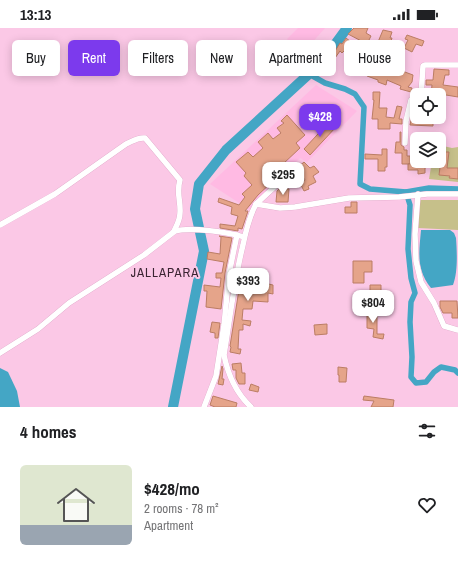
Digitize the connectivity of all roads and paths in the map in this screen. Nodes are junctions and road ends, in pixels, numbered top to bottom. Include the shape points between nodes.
1 (458, 65) edge
2 (421, 88) edge
3 (410, 103) edge
4 (405, 143) dead end
5 (283, 179) dead end
6 (418, 194) junction
7 (458, 194) edge
8 (256, 204) junction
9 (0, 225) edge
10 (174, 232) junction
11 (237, 235) junction
12 (244, 237) junction
13 (458, 330) edge
14 (0, 353) edge
15 (204, 407) edge
16 (252, 407) edge

1 - 2 street via 423,66
3 - 4 street
5 - 8 street
6 - 7 street
6 - 8 street via 349,198 280,208
6 - 13 street via 415,234 416,261 421,282 444,326
8 - 12 street
9 - 10 street via 55,194 126,144 138,138 145,138 180,180 177,190 180,211
10 - 11 street via 215,231
10 - 14 street
11 - 12 street
11 - 15 street via 229,274 216,376
12 - 16 street via 224,355 234,385 241,397

